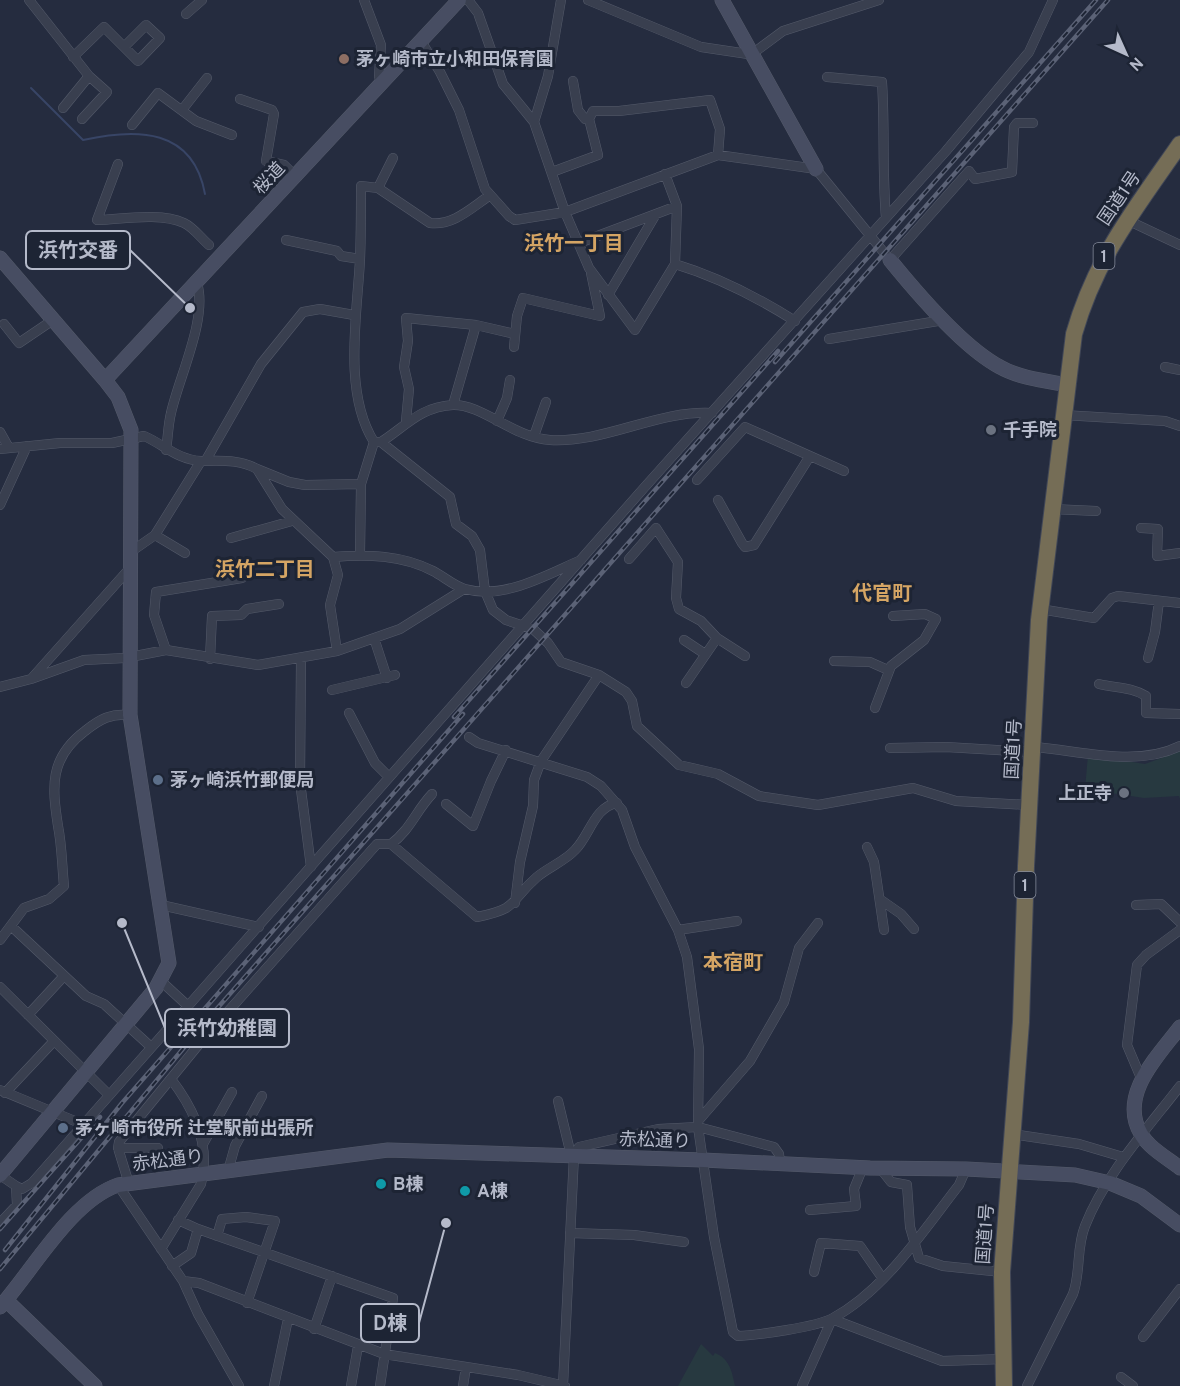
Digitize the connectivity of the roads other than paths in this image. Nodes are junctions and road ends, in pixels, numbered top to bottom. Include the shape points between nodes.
1 (29, 0) edge
2 (202, 0) edge
3 (364, 0) edge
4 (459, 0) edge
5 (468, 0) edge
6 (561, 0) edge
7 (588, 0) edge
8 (722, 0) edge
9 (879, 0) edge
10 (1053, 0) edge
11 (186, 14) dead end
12 (421, 41) junction
13 (124, 47) dead end
14 (752, 54) junction
15 (74, 57) junction
16 (89, 76) junction
17 (827, 76) dead end
18 (207, 78) dead end
19 (573, 81) dead end
20 (381, 84) junction
21 (107, 92) junction
22 (240, 99) dead end
23 (114, 100) dead end
24 (63, 108) dead end
25 (182, 110) junction
26 (82, 119) dead end
27 (589, 119) junction
28 (534, 122) junction
29 (1033, 123) dead end
30 (132, 125) dead end
31 (232, 135) dead end
32 (1180, 144) edge
33 (718, 155) junction
34 (393, 158) dead end
35 (118, 164) dead end
36 (816, 169) junction
37 (552, 172) junction
38 (665, 174) junction
39 (295, 176) junction
40 (378, 188) junction
41 (489, 196) junction
42 (677, 206) junction
43 (565, 212) junction
44 (656, 214) junction
45 (885, 218) junction
46 (1127, 220) junction
47 (869, 235) junction
48 (285, 240) dead end
49 (579, 243) junction
50 (209, 245) dead end
51 (1180, 245) edge
52 (0, 258) edge
53 (360, 259) junction
54 (890, 260) junction
55 (675, 264) junction
56 (590, 268) junction
57 (197, 283) junction
58 (608, 296) junction
59 (354, 315) junction
60 (53, 320) junction
61 (944, 320) junction
62 (795, 321) junction
63 (5, 323) edge
64 (476, 325) junction
65 (515, 334) junction
66 (829, 339) dead end
67 (514, 347) dead end
68 (1165, 367) dead end
69 (1180, 370) edge
70 (105, 380) junction
71 (510, 380) dead end
72 (1068, 385) junction
73 (546, 402) dead end
74 (453, 405) junction
75 (712, 412) junction
76 (1063, 415) junction
77 (406, 421) junction
78 (496, 421) junction
79 (1180, 426) edge
80 (0, 432) edge
81 (534, 436) junction
82 (132, 437) junction
83 (378, 442) junction
84 (27, 446) junction
85 (4, 448) edge
86 (166, 450) junction
87 (810, 456) junction
88 (203, 460) junction
89 (257, 469) junction
90 (844, 471) dead end
91 (697, 480) dead end
92 (361, 484) junction
93 (718, 500) dead end
94 (0, 505) edge
95 (1052, 509) junction
96 (1096, 511) dead end
97 (292, 521) junction
98 (1141, 528) dead end
99 (156, 535) junction
100 (231, 538) dead end
101 (132, 551) junction
102 (185, 553) dead end
103 (1180, 553) edge
104 (360, 555) junction
105 (333, 557) junction
106 (629, 559) dead end
107 (583, 560) junction
108 (130, 568) junction
109 (242, 578) dead end
110 (464, 589) junction
111 (485, 591) junction
112 (1159, 601) junction
113 (1180, 603) edge
114 (279, 604) dead end
115 (1040, 609) junction
116 (893, 616) dead end
117 (524, 625) junction
118 (374, 638) junction
119 (717, 638) junction
120 (684, 640) dead end
121 (166, 650) junction
122 (337, 651) junction
123 (705, 654) junction
124 (745, 656) dead end
125 (131, 657) junction
126 (301, 658) junction
127 (1148, 658) dead end
128 (210, 659) junction
129 (834, 661) dead end
130 (888, 670) junction
131 (599, 675) junction
132 (31, 679) junction
133 (686, 683) dead end
134 (1099, 684) dead end
135 (0, 687) edge
136 (332, 690) dead end
137 (875, 708) dead end
138 (349, 713) dead end
139 (1180, 714) edge
140 (130, 715) junction
141 (469, 737) dead end
142 (1180, 746) edge
143 (890, 748) dead end
144 (506, 750) junction
145 (1032, 750) junction
146 (541, 761) junction
147 (389, 777) junction
148 (432, 794) dead end
149 (617, 803) junction
150 (446, 804) dead end
151 (1029, 805) junction
152 (391, 844) junction
153 (867, 847) dead end
154 (311, 867) junction
155 (881, 900) junction
156 (515, 903) junction
157 (160, 905) junction
158 (1136, 905) dead end
159 (737, 921) dead end
160 (1180, 922) edge
161 (818, 923) dead end
162 (11, 926) junction
163 (259, 927) junction
164 (914, 929) dead end
165 (678, 930) junction
166 (884, 930) dead end
167 (1180, 930) edge
168 (0, 940) edge
169 (64, 976) junction
170 (162, 982) junction
171 (0, 987) edge
172 (188, 1006) junction
173 (28, 1015) junction
174 (125, 1024) junction
175 (1180, 1028) edge
176 (54, 1041) junction
177 (150, 1046) junction
178 (86, 1071) junction
179 (1141, 1078) junction
180 (171, 1079) junction
181 (1180, 1086) edge
182 (2, 1092) edge
183 (232, 1092) dead end
184 (108, 1094) junction
185 (261, 1096) dead end
186 (558, 1101) dead end
187 (53, 1112) junction
188 (82, 1124) junction
189 (698, 1124) junction
190 (1012, 1134) junction
191 (1142, 1135) junction
192 (203, 1144) junction
193 (118, 1148) junction
194 (158, 1148) dead end
195 (572, 1155) junction
196 (1123, 1157) junction
197 (703, 1160) junction
198 (780, 1163) junction
199 (863, 1167) junction
200 (880, 1168) junction
201 (1180, 1168) edge
202 (966, 1169) junction
203 (228, 1171) junction
204 (1009, 1171) junction
205 (204, 1174) junction
206 (0, 1175) edge
207 (1110, 1182) junction
208 (123, 1184) junction
209 (16, 1186) junction
210 (810, 1210) dead end
211 (178, 1220) junction
212 (0, 1223) edge
213 (1180, 1225) edge
214 (198, 1229) junction
215 (570, 1233) junction
216 (217, 1236) junction
217 (916, 1240) junction
218 (684, 1242) dead end
219 (160, 1250) junction
220 (265, 1252) junction
221 (172, 1266) junction
222 (814, 1272) dead end
223 (1002, 1272) junction
224 (332, 1276) junction
225 (884, 1279) junction
226 (183, 1281) junction
227 (1180, 1288) edge
228 (247, 1303) junction
229 (3, 1304) edge
230 (288, 1319) junction
231 (832, 1319) junction
232 (315, 1329) junction
233 (1143, 1337) dead end
234 (358, 1346) junction
235 (384, 1354) junction
236 (1004, 1359) junction
237 (466, 1367) junction
238 (1121, 1377) dead end
239 (804, 1385) edge
240 (96, 1386) edge
241 (239, 1386) edge
242 (273, 1386) edge
243 (351, 1386) edge
244 (380, 1386) edge
245 (463, 1386) edge
246 (564, 1386) edge
247 (1004, 1386) edge
248 (1027, 1386) edge
249 (1133, 1386) edge

1 - 15 street
2 - 11 street
3 - 20 street via 381,45
4 - 12 street, 桜道
5 - 28 street via 478,13 503,84
6 - 28 street via 548,76
7 - 14 street via 701,47
8 - 14 street
9 - 14 street via 783,31
10 - 45 street via 1029,52
12 - 20 street, 桜道
12 - 41 street via 459,111
13 - 15 street via 101,24
14 - 36 street
15 - 16 street
16 - 21 street
16 - 24 street
17 - 45 street via 882,82
18 - 25 street
19 - 27 street via 578,110
20 - 39 street, 桜道
21 - 23 street
21 - 26 street
22 - 39 street via 272,110 266,161 284,165
25 - 30 street via 158,93
25 - 31 street via 196,121
27 - 33 street via 593,111 710,100 720,129
27 - 37 street via 598,155
28 - 37 street
29 - 54 street via 1017,123 1014,127 1012,172 975,179 969,171
32 - 46 highway, 国道1号 / 1
33 - 36 street
33 - 38 street
34 - 40 street
35 - 50 street via 97,220 177,220
36 - 47 street
37 - 43 street
38 - 42 street
38 - 43 street
39 - 57 street, 桜道
40 - 41 street via 430,223 440,225
40 - 53 street via 361,186
41 - 43 street via 515,220
42 - 44 street
42 - 55 street
43 - 49 street
44 - 49 street
44 - 58 street
45 - 47 street
46 - 51 street
46 - 72 highway, 国道1号 / 1 via 1084,299 1074,334
47 - 54 street
47 - 62 street
48 - 53 street
49 - 56 street
52 - 60 street
53 - 59 street
54 - 61 street
55 - 58 street via 635,330
55 - 62 street via 707,274
56 - 58 street
56 - 65 street via 600,316 523,298
57 - 70 street, 桜道
57 - 86 street via 200,293 194,332 170,415
59 - 83 street via 360,409 364,428
59 - 88 street via 320,309 303,312 261,364
60 - 63 street via 19,343
60 - 70 street
61 - 66 street
61 - 72 street via 999,367
62 - 75 street
64 - 65 street
64 - 74 street
64 - 77 street via 406,318
65 - 67 street
68 - 69 street
70 - 82 street via 124,409
71 - 78 street
72 - 76 highway, 国道1号 / 1
73 - 81 street
74 - 77 street
74 - 78 street via 473,408
75 - 81 street via 602,435 562,440
75 - 107 street
76 - 79 street
76 - 95 highway, 国道1号 / 1
77 - 83 street
78 - 81 street
80 - 85 street
82 - 84 street via 112,443
82 - 86 street via 147,437
82 - 101 street
83 - 92 street
83 - 111 street via 450,497 456,524 472,536 480,550
84 - 85 street
84 - 94 street
86 - 88 street
87 - 90 street
87 - 91 street via 745,427
87 - 93 street via 754,545 745,547
88 - 89 street via 229,460
88 - 99 street
89 - 92 street via 305,485
89 - 97 street
92 - 104 street
95 - 96 street
95 - 115 highway, 国道1号 / 1
97 - 100 street
97 - 105 street
98 - 103 street via 1158,529 1158,556
99 - 101 street
99 - 102 street
101 - 108 street
104 - 105 street
104 - 110 street via 416,564
105 - 122 street via 338,575 330,605
106 - 119 street via 656,528 678,562 679,609 701,621
107 - 111 street via 513,588
107 - 117 street
108 - 125 street
108 - 132 street
109 - 121 street via 156,592 154,615
110 - 111 street
110 - 118 street via 400,629
111 - 117 street via 500,617
112 - 113 street
112 - 115 street via 1118,596 1094,618
112 - 127 street
114 - 128 street via 247,605 241,615 212,616
115 - 145 highway, 国道1号 / 1
116 - 130 street via 925,614 936,619 924,640
117 - 131 street via 548,643 561,663
117 - 147 street
118 - 122 street
118 - 136 street via 391,676
119 - 123 street
119 - 124 street
120 - 123 street
121 - 125 street
121 - 128 street via 181,650
122 - 126 street
123 - 133 street
125 - 132 street via 84,660
125 - 140 street
126 - 128 street via 258,665
126 - 154 street via 300,782
129 - 130 street via 870,662
130 - 137 street
131 - 146 street
131 - 151 street via 626,692 637,726 679,765 718,774 750,793 824,806 913,788 956,801
132 - 135 street
134 - 139 street via 1134,689 1146,696 1146,712
138 - 147 street via 375,762
140 - 157 street
140 - 162 street via 109,714 69,746 52,788 64,886 49,898 24,908
141 - 144 street
142 - 145 street via 1138,757
143 - 145 street
144 - 146 street
144 - 150 street via 473,826
145 - 151 highway, 国道1号 / 1
146 - 149 street via 594,780
146 - 156 street via 533,788
147 - 154 street
148 - 152 street via 417,810 416,819
149 - 156 street via 605,806 578,847 536,878
149 - 165 street
151 - 190 highway, 国道1号 / 1 via 1021,1022
152 - 156 street via 477,917 502,912
152 - 180 street via 377,844
153 - 155 street
154 - 163 street
155 - 164 street
155 - 166 street
157 - 163 street
157 - 170 street via 169,953
158 - 160 street via 1161,904
159 - 165 street
161 - 189 street via 800,948 784,1002 750,1061
162 - 168 street
162 - 169 street
163 - 172 street
165 - 189 street via 690,979 699,1049
167 - 179 street via 1137,965 1127,1046
169 - 173 street
169 - 174 street
170 - 172 street
170 - 174 street
171 - 173 street
172 - 177 street
173 - 176 street
174 - 177 street
174 - 178 street
175 - 179 street
176 - 178 street
176 - 182 street
177 - 184 street
178 - 184 street
178 - 187 street
179 - 191 street via 1136,1111
180 - 192 street via 189,1103
180 - 193 street
181 - 191 street
182 - 187 street
183 - 192 street
184 - 188 street
185 - 203 street via 235,1146
186 - 195 street
187 - 188 street
187 - 206 street
188 - 209 street via 32,1183 22,1189
189 - 195 street via 585,1143
189 - 197 street
189 - 198 street via 774,1147
190 - 196 street via 1079,1144
190 - 204 highway, 国道1号 / 1
191 - 196 street
191 - 201 street
192 - 205 street
193 - 194 street
193 - 208 street
195 - 197 street, 赤松通り
195 - 203 street, 赤松通り via 388,1150
195 - 215 street
196 - 207 street
197 - 198 street, 赤松通り
197 - 231 street via 733,1332 738,1336 762,1335
198 - 199 street, 赤松通り
199 - 200 street, 赤松通り
199 - 210 street via 854,1189 856,1206
200 - 202 street, 赤松通り
200 - 217 street via 891,1182 907,1185 910,1227
202 - 204 street, 赤松通り
202 - 217 street via 959,1185
203 - 205 street, 赤松通り
204 - 207 street, 赤松通り via 1075,1175
204 - 223 highway, 国道1号 / 1
205 - 208 street, 赤松通り
205 - 211 street
206 - 209 street
207 - 213 street, 赤松通り via 1141,1196
207 - 248 street via 1085,1226 1073,1294
208 - 219 street
208 - 229 street via 102,1190 79,1210
209 - 212 street via 16,1204
211 - 214 street
211 - 219 street
214 - 216 street
214 - 221 street via 191,1253
215 - 218 street via 634,1235
215 - 246 street
216 - 220 street
216 - 220 street via 222,1219 275,1221
217 - 223 street via 918,1258 944,1266
217 - 225 street
219 - 221 street
220 - 224 street
220 - 228 street
221 - 226 street
222 - 225 street via 821,1243 860,1246
223 - 236 highway, 国道1号 / 1
224 - 232 street
224 - 235 street via 393,1298
225 - 231 street
226 - 228 street via 199,1283
226 - 241 street
227 - 233 street
228 - 230 street
229 - 240 street
230 - 232 street
230 - 242 street
231 - 236 street via 942,1361
231 - 239 street
232 - 234 street
234 - 235 street
234 - 243 street
235 - 237 street
235 - 244 street
236 - 247 highway, 国道1号 / 1
237 - 245 street
237 - 246 street
238 - 249 street

